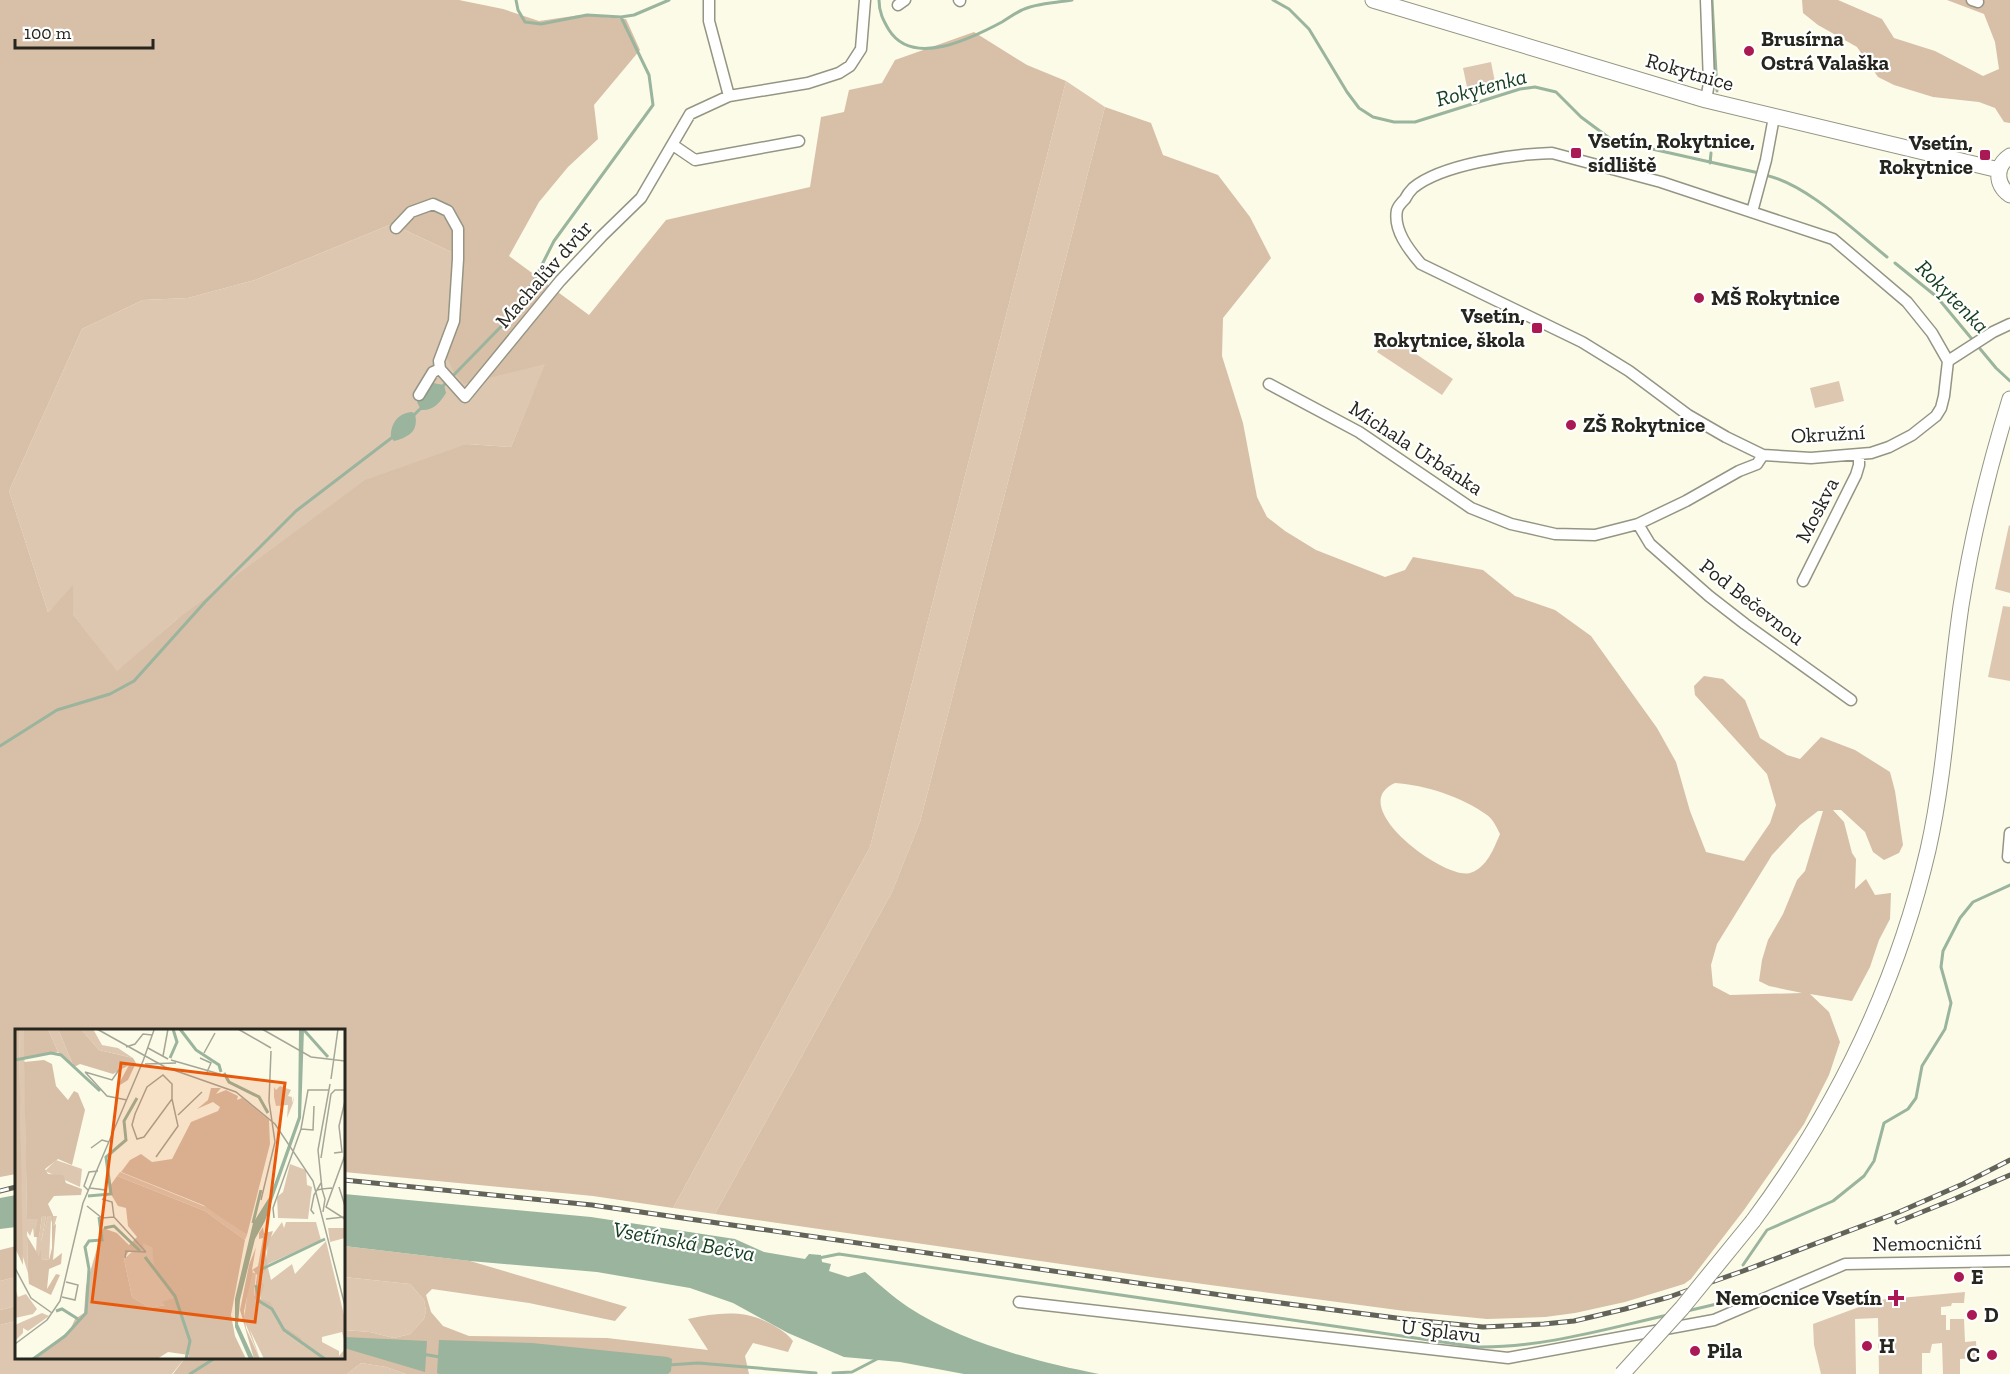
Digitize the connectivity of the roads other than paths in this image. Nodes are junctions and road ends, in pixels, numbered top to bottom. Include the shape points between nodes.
1 (709, 0) edge
2 (865, 0) edge
3 (1373, 0) edge
4 (1706, 0) edge
5 (729, 96) junction
6 (1706, 100) junction
7 (1774, 117) junction
8 (799, 141) dead end
9 (673, 145) junction
10 (2010, 156) edge
11 (1999, 170) junction
12 (2010, 195) edge
13 (1752, 212) junction
14 (396, 228) dead end
15 (2010, 324) edge
16 (1948, 361) junction
17 (440, 369) junction
18 (1269, 384) dead end
19 (419, 395) dead end
20 (2010, 399) edge
21 (1763, 455) junction
22 (1859, 455) junction
23 (1638, 524) junction
24 (1803, 581) dead end
25 (1851, 700) dead end
26 (2010, 833) edge
27 (2008, 857) dead end
28 (2010, 1261) edge
29 (1845, 1264) joint
30 (1019, 1302) dead end
31 (1622, 1374) edge

1 - 5 street via 709,21
2 - 5 street, Machalův dvůr via 861,49 850,66 808,83
3 - 6 main road, Rokytnice
4 - 6 street
5 - 9 street, Machalův dvůr via 690,114
6 - 7 main road, Rokytnice
7 - 11 main road, Rokytnice
7 - 13 street
8 - 9 street via 695,160
9 - 17 street, Machalův dvůr via 641,198 560,281 465,397
10 - 11 main road
11 - 12 main road via 2000,184
13 - 16 street, Okružní via 1833,239 1907,302
13 - 21 street, Okružní via 1552,153 1506,157 1448,170 1413,188 1397,209 1398,226 1421,264 1582,342 1688,415
14 - 17 street via 411,212 434,204 448,211 458,229 453,321 439,361
15 - 16 street
16 - 22 street, Okružní via 1944,396 1936,416 1889,447
17 - 19 street via 433,372
18 - 23 street, Michala Urbánka via 1359,432 1471,508 1511,524 1551,533 1595,535
20 - 31 main road, bridge via 1973,537 1934,819 1911,915 1887,985 1850,1068 1815,1129 1753,1221
21 - 22 street, Okružní
21 - 23 street, Michala Urbánka via 1757,464
22 - 24 street, Moskva via 1856,475
23 - 25 street, Pod Bečevnou via 1650,544 1709,596
26 - 27 street
28 - 29 street, Nemocniční
29 - 30 street, U Splavu via 1714,1320 1508,1358

